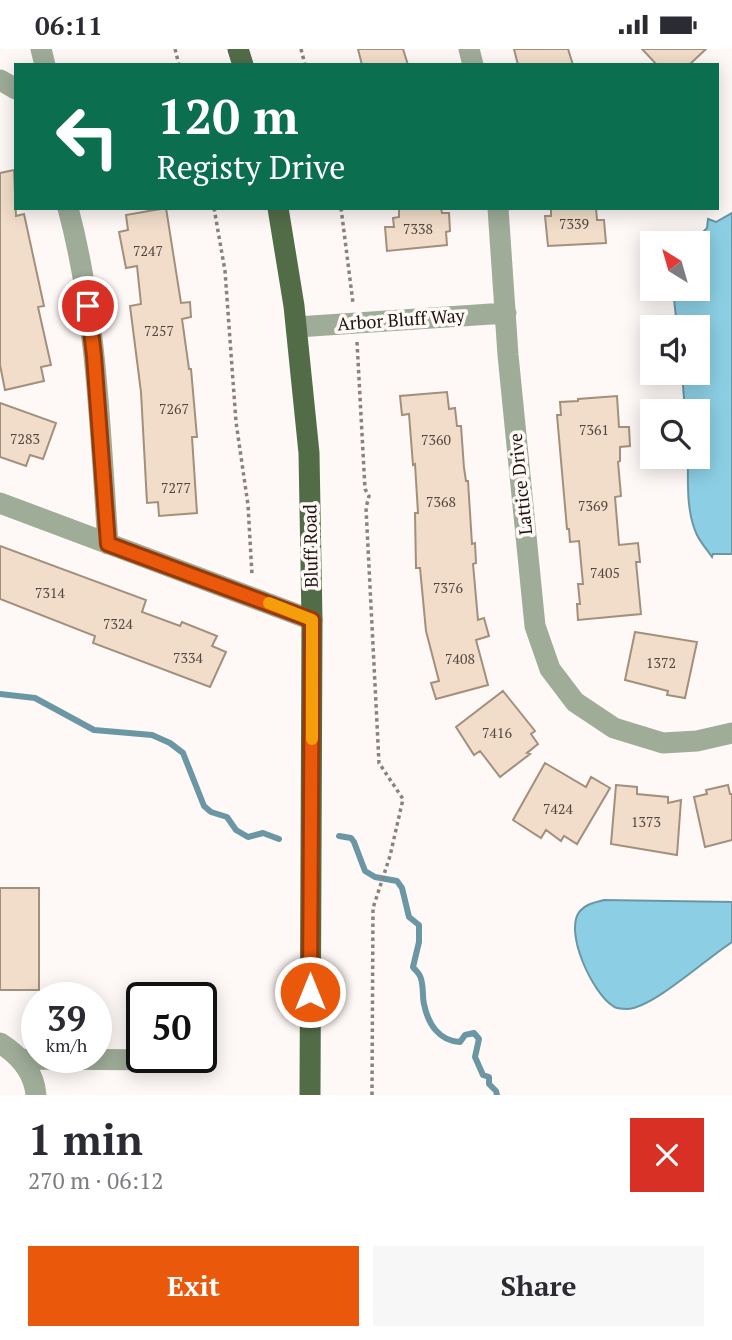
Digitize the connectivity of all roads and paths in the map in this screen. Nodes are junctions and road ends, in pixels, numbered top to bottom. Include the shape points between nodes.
1 (68, 210) edge
2 (214, 210) edge
3 (278, 210) edge
4 (341, 210) edge
5 (498, 210) edge
6 (506, 313) junction
7 (355, 323) junction
8 (297, 327) junction
9 (0, 503) edge
10 (108, 544) junction
11 (256, 599) junction
12 (312, 620) junction
13 (732, 733) edge
14 (0, 1043) edge
15 (21, 1059) edge
16 (29, 1073) edge
17 (36, 1095) edge
18 (310, 1095) edge
19 (372, 1095) edge

1 - 10 street via 90,322
2 - 11 path via 225,271
3 - 8 main road, Bluff Road
4 - 7 path
5 - 6 street, Lattice Drive
6 - 7 street, Arbor Bluff Way
6 - 13 street, Lattice Drive via 535,626 550,669 575,702 614,728 663,743
7 - 8 street, Arbor Bluff Way
7 - 19 path via 369,496 379,763 403,799 373,908
8 - 12 main road, Bluff Road via 309,453
9 - 10 street
10 - 11 street
11 - 12 street
12 - 18 main road, Bluff Road
14 - 15 street
16 - 17 street

